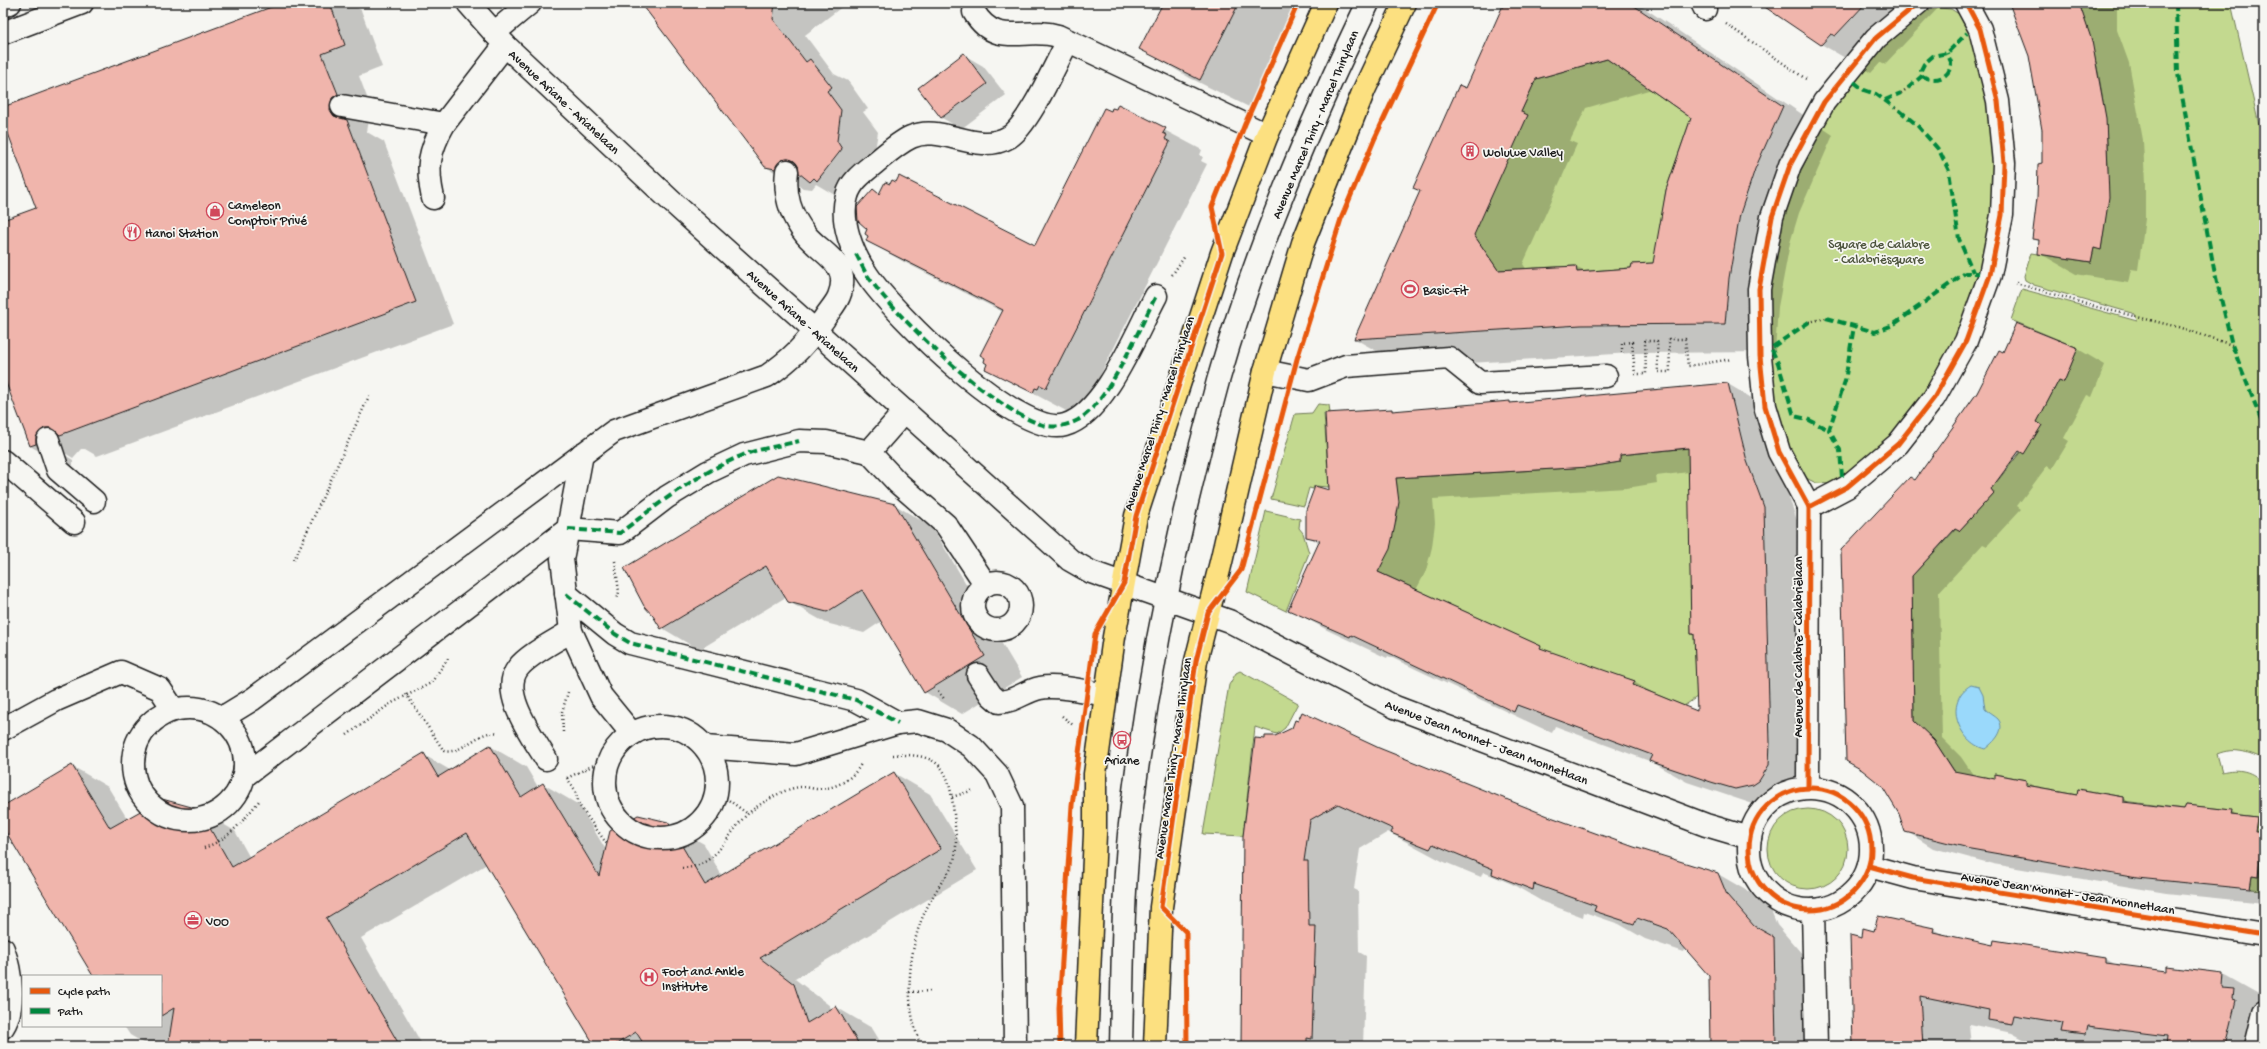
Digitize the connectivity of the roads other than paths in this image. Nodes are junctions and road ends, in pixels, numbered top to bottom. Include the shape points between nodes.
1 (10, 3) edge
2 (82, 3) edge
3 (468, 3) edge
4 (530, 3) edge
5 (1326, 3) edge
6 (1368, 3) edge
7 (1405, 3) edge
8 (1918, 3) edge
9 (1966, 3) edge
10 (3, 6) edge
11 (974, 12) dead end
12 (3, 33) edge
13 (500, 39) junction
14 (1068, 41) junction
15 (342, 106) dead end
16 (444, 124) junction
17 (1267, 135) junction
18 (787, 170) dead end
19 (433, 198) dead end
20 (1156, 296) dead end
21 (815, 331) junction
22 (1265, 371) junction
23 (1606, 376) road end
24 (905, 411) junction
25 (48, 440) dead end
26 (869, 452) junction
27 (582, 454) junction
28 (3, 462) edge
29 (94, 500) dead end
30 (1809, 507) junction
31 (74, 522) dead end
32 (568, 530) junction
33 (1124, 583) junction
34 (986, 585) dead end
35 (566, 594) junction
36 (1166, 598) junction
37 (1208, 613) junction
38 (571, 631) junction
39 (978, 675) dead end
40 (1106, 695) junction
41 (174, 710) junction
42 (222, 718) junction
43 (898, 723) junction
44 (3, 729) edge
45 (632, 734) junction
46 (705, 747) junction
47 (546, 759) dead end
48 (244, 777) junction
49 (1808, 787) junction
50 (1750, 838) junction
51 (1869, 866) junction
52 (1813, 910) junction
53 (2264, 935) edge
54 (3, 949) edge
55 (2264, 1013) edge
56 (3, 1027) edge
57 (1015, 1046) edge
58 (1086, 1046) edge
59 (1121, 1046) edge
60 (1156, 1046) edge
61 (1816, 1046) edge
62 (2256, 1046) edge

1 - 10 street
2 - 12 street
3 - 13 street, Avenue Ariane - Arianelaan
4 - 13 street
5 - 17 main road, Avenue Marcel Thiry - Marcel Thirylaan
6 - 36 street, Avenue Marcel Thiry - Marcel Thirylaan via 1296,160 1238,318 1179,534
7 - 22 main road, Avenue Marcel Thiry - Marcel Thirylaan via 1364,90 1303,243
8 - 30 street, Avenue de Calabre - Calabriëlaan via 1876,38 1824,102 1790,165 1772,217 1759,289 1760,356 1765,406 1779,452
9 - 30 street via 1980,29 1998,101 2004,163 2002,215 1990,275 1966,340 1934,398 1898,444 1847,487
11 - 14 street via 981,23 992,31 1019,35 1047,32
13 - 16 street
13 - 21 street, Avenue Ariane - Arianelaan via 670,200
14 - 17 street
14 - 20 street via 1026,118 1012,135 997,143 980,144 924,134 912,136 858,177 850,186 845,206 848,235 867,275 928,342 965,375 1040,425 1065,426 1080,419 1095,406 1110,385
15 - 16 street
16 - 19 street via 434,144 429,164 428,178
17 - 33 main road, Avenue Marcel Thiry - Marcel Thirylaan via 1222,253 1184,364 1136,516
18 - 21 street via 785,187 792,214 806,235 836,262 842,278 839,297
21 - 24 street, Avenue Ariane - Arianelaan
21 - 27 street via 789,361 766,376 614,431
22 - 23 street via 1309,380 1346,366 1449,358 1480,383
22 - 37 main road, Avenue Marcel Thiry - Marcel Thirylaan
24 - 26 street
24 - 33 street, Avenue Ariane - Arianelaan via 1070,560 1085,570
25 - 29 street via 58,470
26 - 32 street via 840,444 799,441 744,455 708,472 667,497 618,533
26 - 34 street via 898,483 946,525
27 - 32 street
27 - 42 street via 253,699
28 - 31 street
30 - 49 street, Avenue de Calabre - Calabriëlaan
32 - 35 street via 562,559
32 - 48 street
33 - 36 street, Avenue Ariane - Arianelaan
33 - 40 main road, Avenue Marcel Thiry - Marcel Thirylaan
35 - 38 street
35 - 43 street via 630,643 856,700
36 - 37 street, Avenue Jean Monnet - Jean Monnetlaan
36 - 59 street, Avenue Marcel Thiry - Marcel Thirylaan via 1132,809 1125,900
37 - 50 street, Avenue Jean Monnet - Jean Monnetlaan via 1229,620 1395,707 1706,825
37 - 60 main road, Avenue Marcel Thiry - Marcel Thirylaan via 1196,661 1161,907
38 - 45 street via 602,696
38 - 47 street via 518,668 512,684 514,703
39 - 40 street via 991,695 999,702 1009,702 1042,687
40 - 58 main road, Avenue Marcel Thiry - Marcel Thirylaan via 1095,774
41 - 42 street via 201,709
41 - 44 street via 160,689 120,672 56,700
41 - 48 street via 159,716 146,727 133,757 134,774 139,790 150,804 163,814 178,819 196,819 212,815 226,806 237,793
42 - 48 street via 234,730 242,744 245,760
43 - 46 street via 796,754
43 - 57 street via 918,721 947,730 971,746 997,774 1012,806
45 - 46 street via 646,727 663,725 689,733
45 - 46 street via 618,745 609,763 605,775 606,792 612,808 626,825 635,832 651,837 684,833 698,823 709,810 716,791 717,778 714,762
49 - 50 street via 1792,790 1764,808 1755,822
49 - 51 street via 1833,792 1858,811 1868,828
50 - 52 street via 1749,856 1754,874 1764,890 1778,901 1795,908
51 - 52 street via 1861,883 1848,897 1831,906
51 - 53 street, Avenue Jean Monnet - Jean Monnetlaan via 1913,878
52 - 61 street
54 - 56 street via 7,960 11,1004
55 - 62 street

